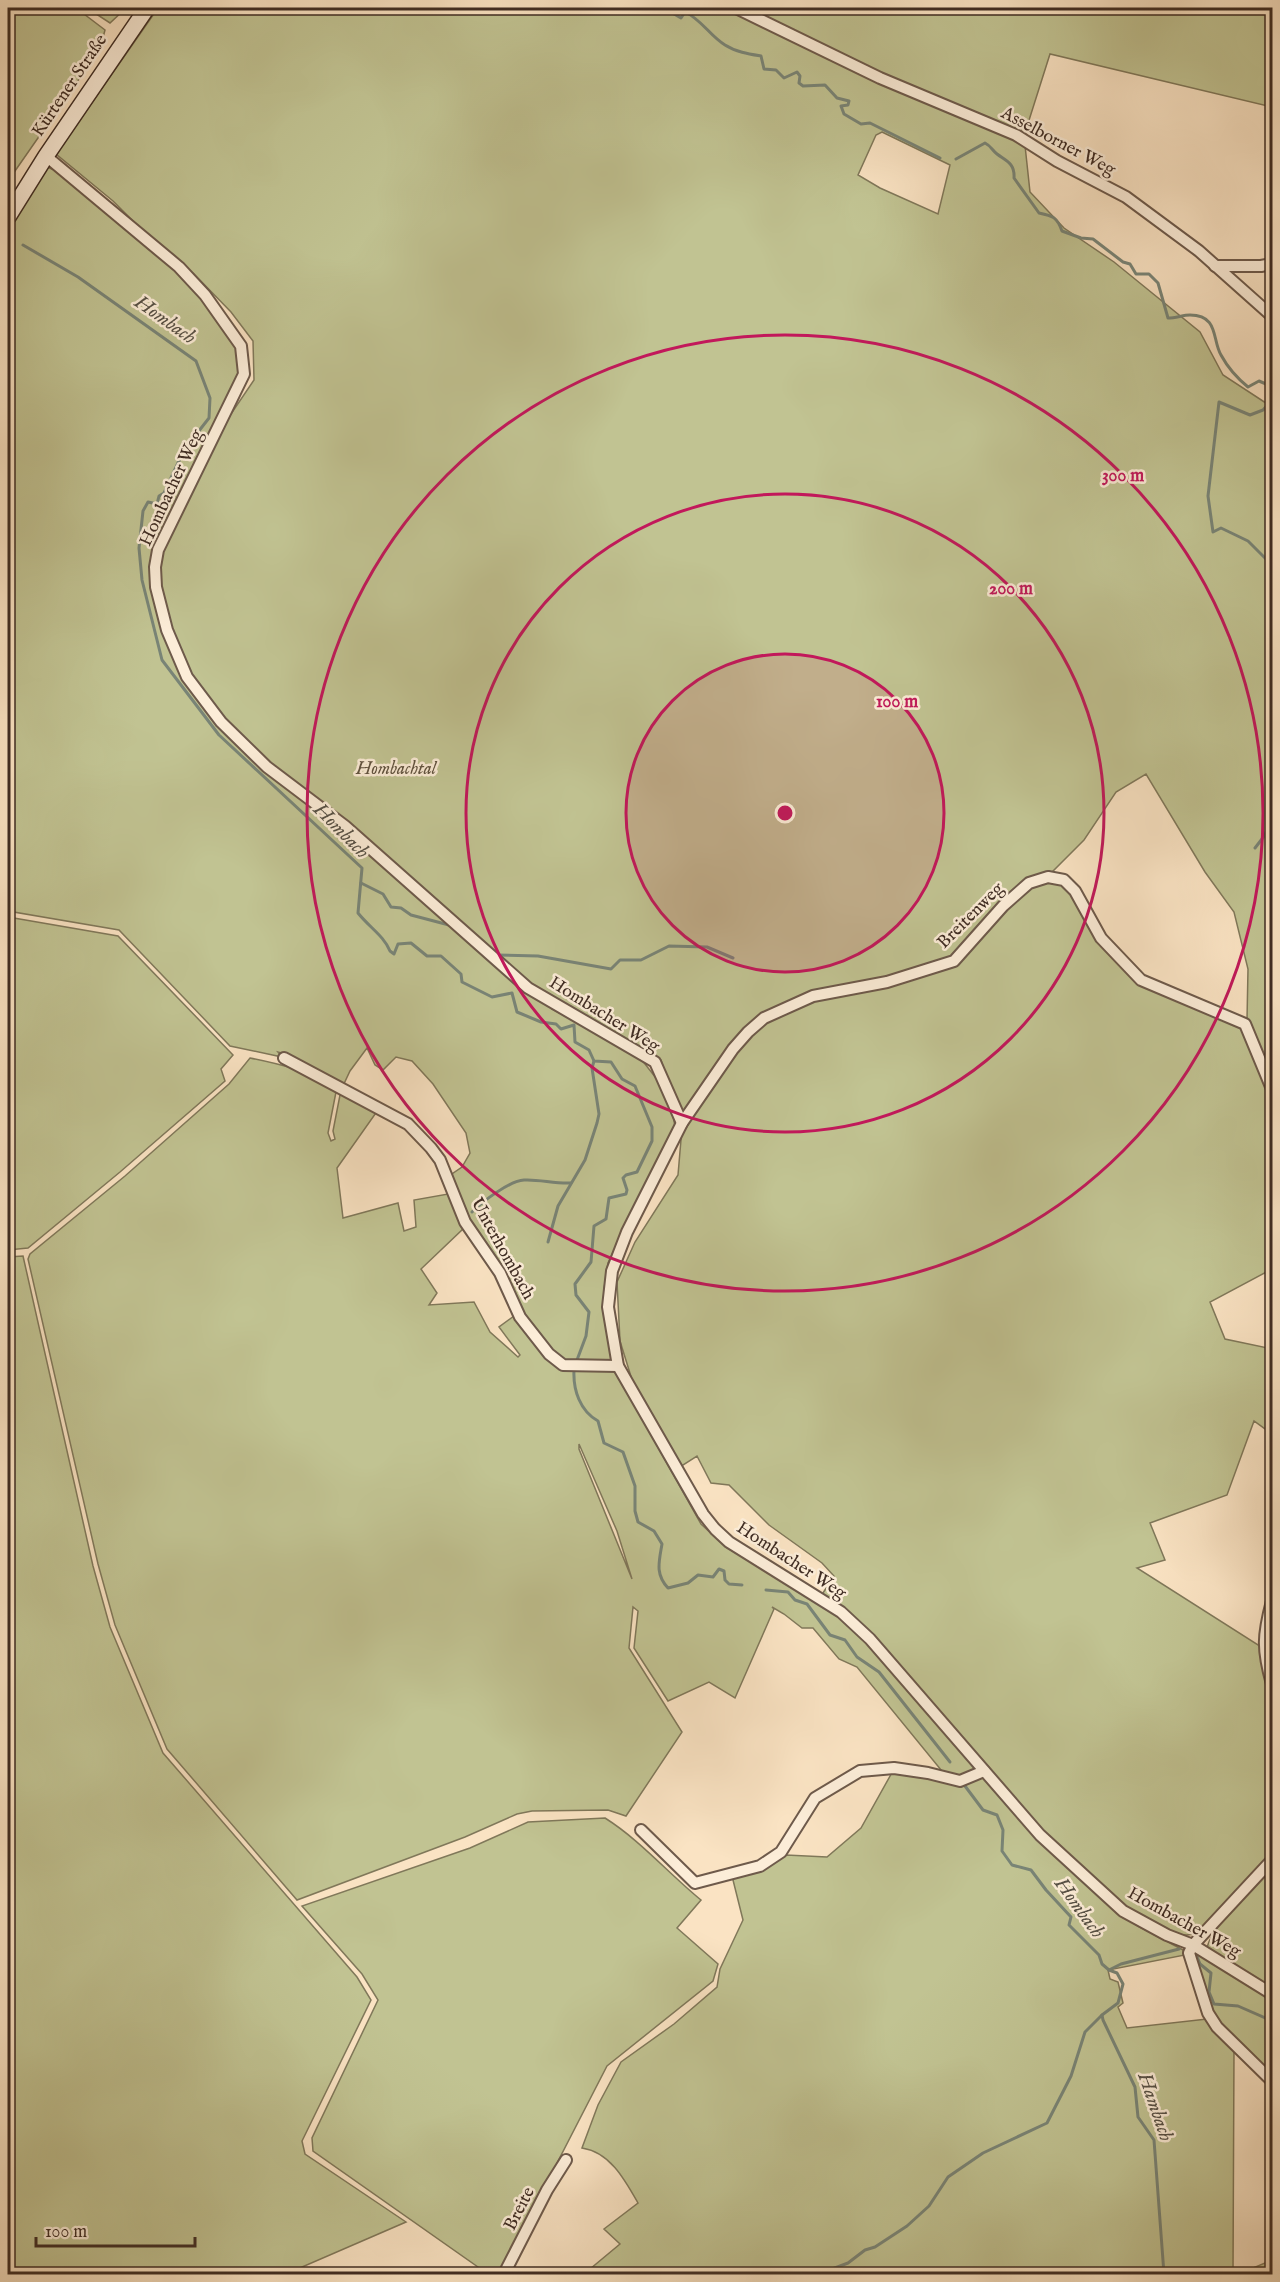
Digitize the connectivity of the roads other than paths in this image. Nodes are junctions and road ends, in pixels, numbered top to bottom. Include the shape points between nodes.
1 (147, 8) edge
2 (736, 8) edge
3 (46, 156) junction
4 (8, 217) edge
5 (1272, 264) edge
6 (1215, 266) junction
7 (1272, 316) edge
8 (284, 1058) dead end
9 (1272, 1089) edge
10 (682, 1124) junction
11 (618, 1366) junction
12 (1272, 1601) edge
13 (1272, 1684) edge
14 (984, 1771) junction
15 (641, 1830) dead end
16 (1272, 1860) edge
17 (1193, 1945) junction
18 (1272, 1994) edge
19 (1272, 2081) edge
20 (566, 2160) dead end
21 (504, 2274) edge

1 - 3 main road, Kürtener Straße
2 - 6 street, Asselborner Weg via 880,78 1016,135 1126,197
3 - 4 main road, Kürtener Straße
3 - 10 street, Hombacher Weg via 179,267 205,295 241,346 244,374 158,550 155,567 161,610 187,677 221,722 267,767 345,826 528,988 655,1062
5 - 6 street
6 - 7 street, Asselborner Weg
8 - 11 street, Unterhombach via 408,1124 431,1148 440,1160 465,1222 500,1273 520,1317 549,1354 562,1365
9 - 10 street, Breitenweg via 1245,1024 1141,980 1101,938 1075,891 1064,880 1048,877 1029,883 1003,906 954,961 887,982 813,996 764,1018 733,1049
10 - 11 street, Hombacher Weg via 627,1232 612,1271 608,1308
11 - 14 street, Hombacher Weg via 715,1529 848,1619
12 - 13 street via 1263,1635
14 - 15 street via 960,1781 894,1768 860,1771 815,1798 781,1852 760,1866 695,1883
14 - 17 street, Hombacher Weg via 1040,1835 1123,1911
16 - 17 street
17 - 18 street, Hombacher Weg
17 - 19 street via 1189,1953 1208,2013 1217,2027
20 - 21 street, Breite

